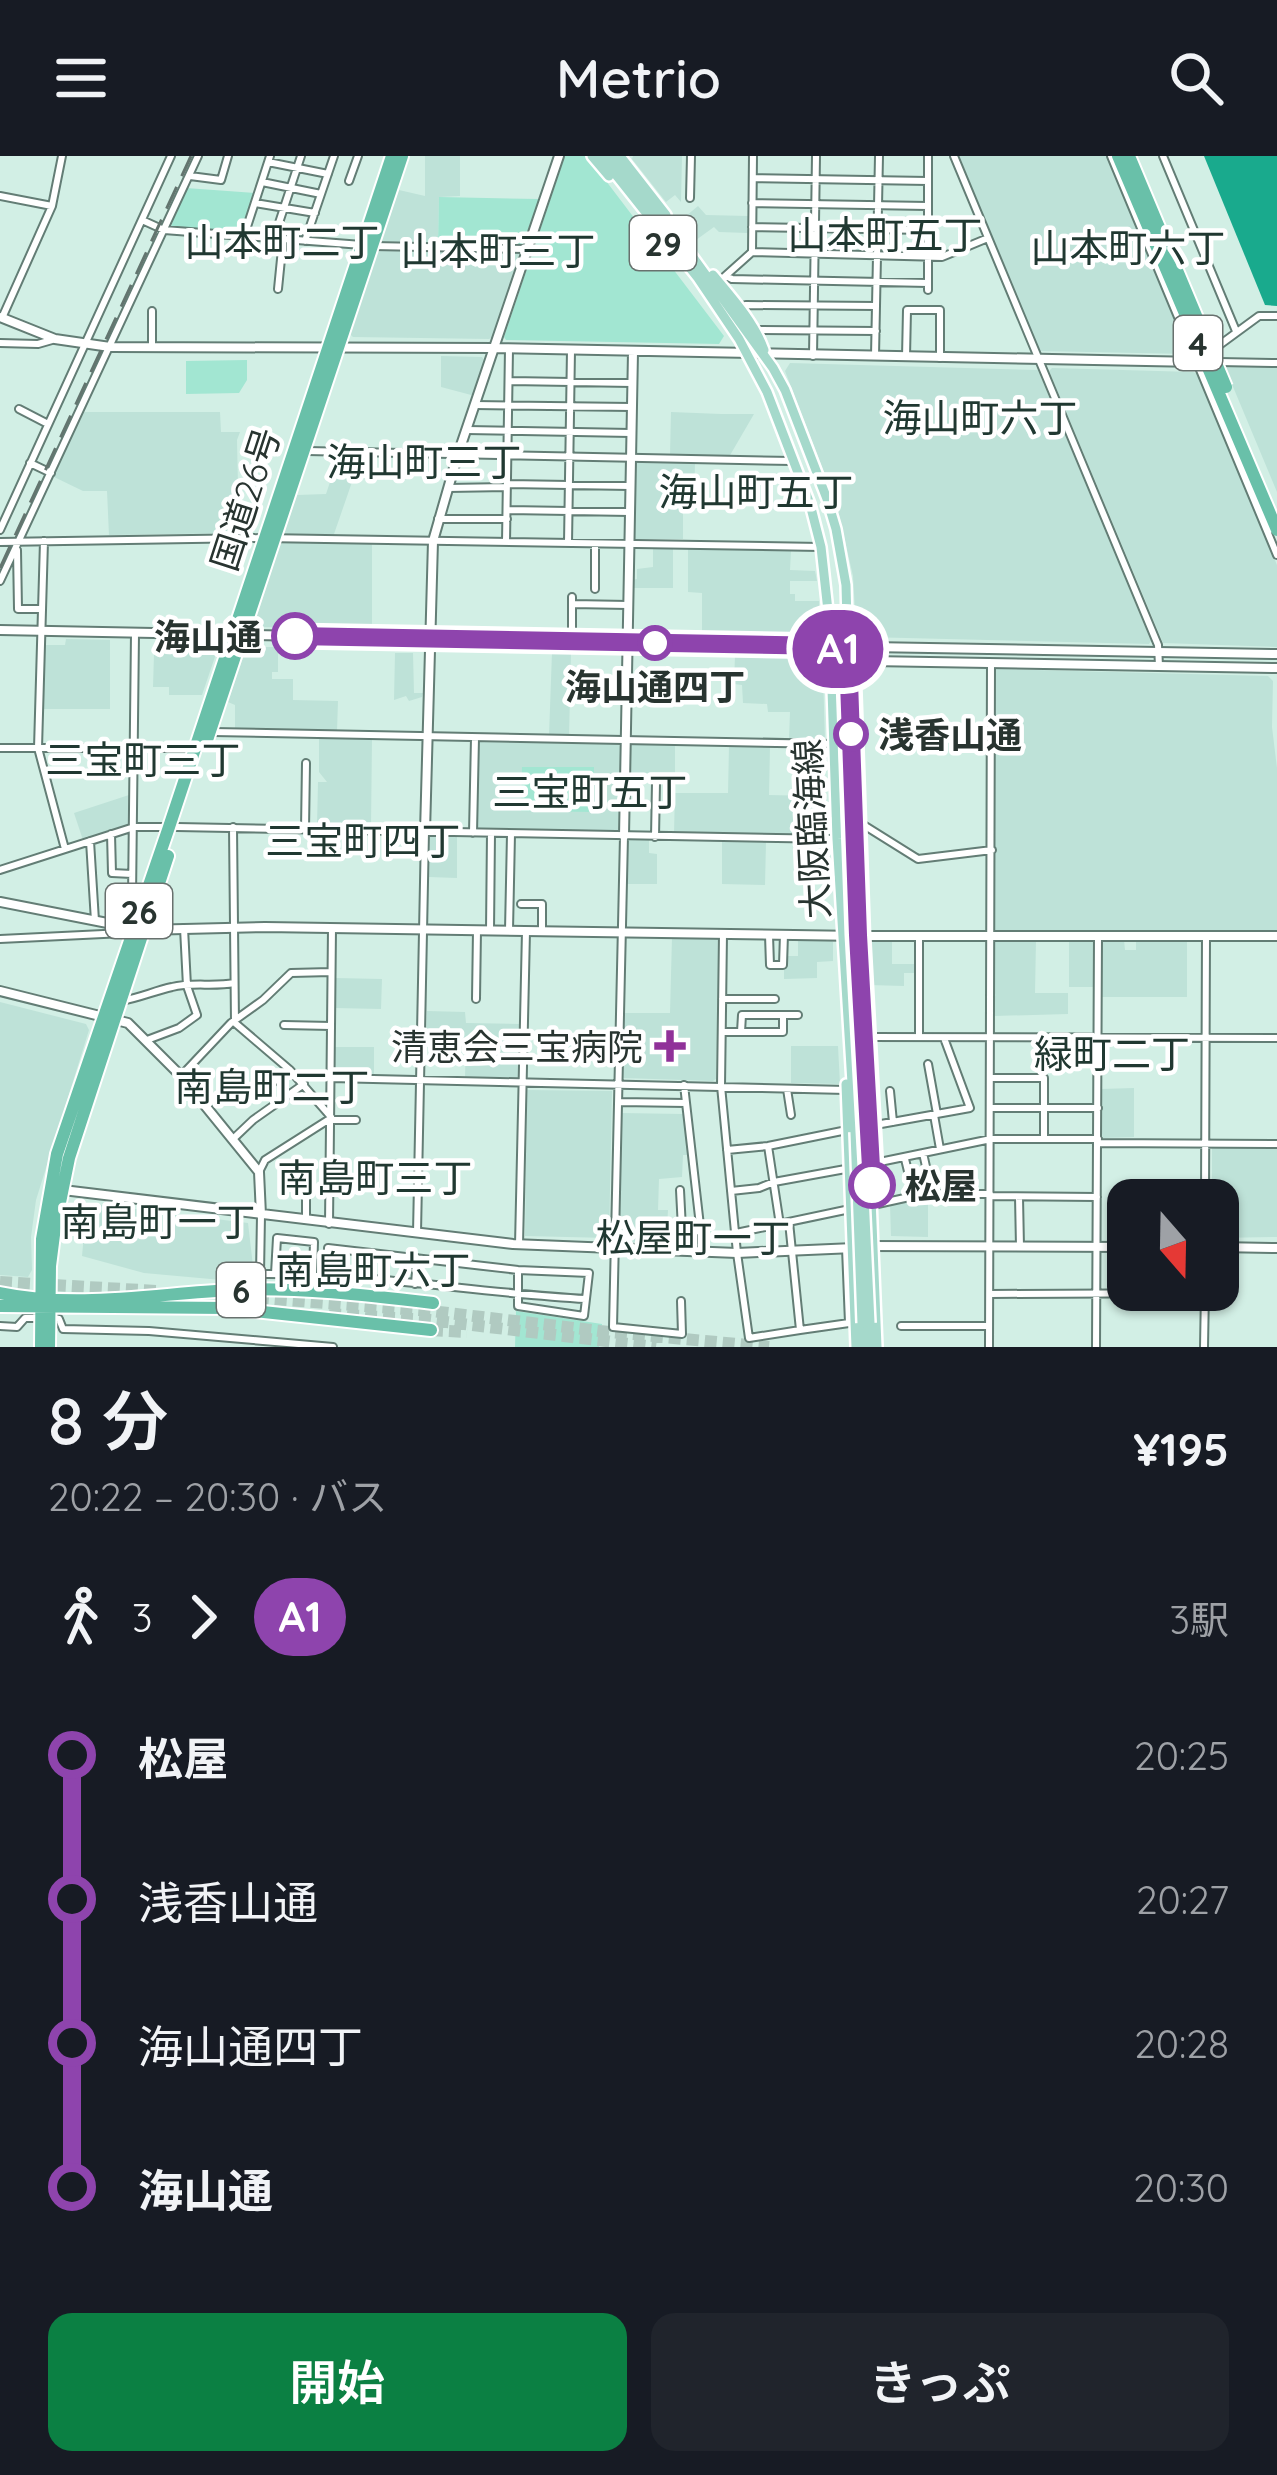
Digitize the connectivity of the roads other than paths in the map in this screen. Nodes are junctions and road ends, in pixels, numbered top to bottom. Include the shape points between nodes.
1 (62, 156) edge
2 (171, 156) edge
3 (198, 156) edge
4 (228, 156) edge
5 (302, 156) edge
6 (334, 156) edge
7 (358, 156) edge
8 (392, 156) edge
9 (402, 156) edge
10 (560, 156) edge
11 (597, 156) edge
12 (616, 156) edge
13 (691, 156) edge
14 (753, 156) edge
15 (816, 156) edge
16 (879, 156) edge
17 (928, 156) edge
18 (954, 156) edge
19 (1115, 156) edge
20 (1129, 156) edge
21 (1163, 156) edge
22 (269, 159) edge
23 (298, 168) junction
24 (328, 173) junction
25 (190, 176) junction
26 (753, 178) junction
27 (816, 179) junction
28 (879, 180) junction
29 (349, 181) dead end
30 (928, 181) junction
31 (262, 182) junction
32 (291, 188) junction
33 (687, 192) dead end
34 (321, 194) junction
35 (0, 196) edge
36 (638, 196) junction
37 (752, 202) junction
38 (255, 203) junction
39 (815, 204) junction
40 (879, 205) junction
41 (52, 206) junction
42 (928, 206) junction
43 (285, 207) junction
44 (315, 213) junction
45 (142, 220) junction
46 (752, 227) junction
47 (815, 228) junction
48 (878, 229) junction
49 (164, 230) junction
50 (927, 230) junction
51 (244, 236) junction
52 (988, 238) junction
53 (278, 239) junction
54 (305, 241) junction
55 (367, 246) junction
56 (527, 250) junction
57 (752, 252) junction
58 (814, 254) junction
59 (878, 255) junction
60 (927, 256) junction
61 (722, 278) junction
62 (814, 280) junction
63 (877, 281) junction
64 (278, 289) dead end
65 (813, 305) junction
66 (876, 306) junction
67 (739, 307) junction
68 (152, 311) dead end
69 (1277, 316) edge
70 (1, 318) edge
71 (25, 326) junction
72 (733, 329) junction
73 (754, 330) junction
74 (813, 330) junction
75 (876, 332) junction
76 (1236, 332) junction
77 (55, 339) junction
78 (0, 343) edge
79 (23, 343) junction
80 (86, 344) junction
81 (110, 347) junction
82 (152, 347) junction
83 (332, 347) junction
84 (495, 348) junction
85 (509, 349) junction
86 (571, 350) junction
87 (633, 352) junction
88 (748, 355) junction
89 (766, 356) junction
90 (813, 356) junction
91 (875, 356) junction
92 (905, 357) junction
93 (940, 358) junction
94 (1040, 359) junction
95 (1198, 362) junction
96 (1277, 362) edge
97 (509, 381) junction
98 (570, 382) junction
99 (632, 383) junction
100 (475, 405) junction
101 (508, 406) junction
102 (570, 406) junction
103 (632, 407) junction
104 (20, 409) dead end
105 (48, 424) junction
106 (467, 430) junction
107 (508, 430) junction
108 (569, 432) junction
109 (631, 433) junction
110 (304, 451) junction
111 (458, 454) junction
112 (508, 455) junction
113 (569, 457) junction
114 (631, 458) junction
115 (794, 461) junction
116 (30, 463) junction
117 (51, 473) junction
118 (569, 484) junction
119 (507, 486) junction
120 (630, 486) junction
121 (448, 488) junction
122 (1277, 509) edge
123 (568, 512) junction
124 (630, 512) junction
125 (507, 515) junction
126 (439, 519) junction
127 (0, 530) edge
128 (1277, 530) edge
129 (270, 538) junction
130 (44, 541) junction
131 (433, 541) junction
132 (0, 542) edge
133 (506, 542) junction
134 (568, 543) junction
135 (18, 544) junction
136 (595, 544) junction
137 (630, 544) junction
138 (821, 547) junction
139 (1277, 556) edge
140 (0, 581) edge
141 (595, 589) dead end
142 (628, 605) junction
143 (41, 609) junction
144 (0, 630) edge
145 (40, 631) junction
146 (134, 633) junction
147 (237, 635) junction
148 (429, 639) junction
149 (572, 641) junction
150 (628, 642) junction
151 (830, 646) junction
152 (848, 653) junction
153 (1159, 653) junction
154 (1277, 654) edge
155 (991, 664) junction
156 (1159, 666) junction
157 (1277, 668) edge
158 (209, 732) junction
159 (428, 736) junction
160 (475, 738) junction
161 (626, 740) junction
162 (833, 744) junction
163 (0, 748) edge
164 (38, 748) junction
165 (196, 748) junction
166 (135, 749) junction
167 (306, 763) dead end
168 (656, 783) dead end
169 (854, 819) junction
170 (134, 826) junction
171 (173, 827) junction
172 (233, 827) junction
173 (304, 829) junction
174 (425, 832) junction
175 (473, 832) junction
176 (491, 833) junction
177 (111, 834) junction
178 (511, 834) junction
179 (624, 836) junction
180 (655, 837) junction
181 (837, 839) junction
182 (90, 841) junction
183 (65, 849) junction
184 (992, 850) junction
185 (0, 869) edge
186 (132, 874) junction
187 (0, 902) edge
188 (142, 902) junction
189 (521, 904) dead end
190 (95, 921) junction
191 (233, 927) junction
192 (184, 928) junction
193 (332, 928) junction
194 (138, 929) junction
195 (423, 929) junction
196 (477, 930) junction
197 (490, 930) junction
198 (509, 931) junction
199 (526, 931) junction
200 (542, 931) junction
201 (622, 931) junction
202 (723, 934) junction
203 (770, 934) junction
204 (784, 934) junction
205 (991, 934) junction
206 (1206, 934) junction
207 (844, 935) junction
208 (858, 935) junction
209 (919, 935) junction
210 (1277, 935) edge
211 (1098, 936) junction
212 (0, 939) edge
213 (332, 972) junction
214 (234, 983) junction
215 (187, 986) junction
216 (0, 992) edge
217 (476, 999) dead end
218 (722, 999) junction
219 (775, 999) dead end
220 (121, 1001) junction
221 (783, 1015) junction
222 (798, 1015) dead end
223 (109, 1016) junction
224 (235, 1023) junction
225 (284, 1025) dead end
226 (331, 1026) junction
227 (722, 1032) junction
228 (741, 1032) junction
229 (865, 1036) junction
230 (919, 1037) junction
231 (944, 1038) junction
232 (991, 1038) junction
233 (1098, 1038) junction
234 (1207, 1038) junction
235 (1277, 1038) edge
236 (147, 1040) junction
237 (928, 1064) dead end
238 (290, 1070) junction
239 (181, 1076) junction
240 (331, 1078) junction
241 (991, 1078) junction
242 (419, 1079) junction
243 (523, 1082) junction
244 (620, 1083) junction
245 (304, 1084) junction
246 (684, 1085) junction
247 (268, 1086) dead end
248 (721, 1086) junction
249 (787, 1088) junction
250 (846, 1090) junction
251 (890, 1090) dead end
252 (620, 1102) junction
253 (686, 1102) junction
254 (991, 1108) junction
255 (1044, 1108) junction
256 (1098, 1108) junction
257 (935, 1114) junction
258 (791, 1115) dead end
259 (331, 1118) junction
260 (356, 1120) dead end
261 (893, 1122) junction
262 (858, 1130) junction
263 (991, 1138) junction
264 (233, 1139) junction
265 (1044, 1139) junction
266 (1098, 1141) junction
267 (1205, 1144) junction
268 (1277, 1144) edge
269 (769, 1146) junction
270 (940, 1149) junction
271 (728, 1150) junction
272 (923, 1153) junction
273 (905, 1157) junction
274 (871, 1164) junction
275 (849, 1168) junction
276 (259, 1172) junction
277 (1205, 1179) edge
278 (774, 1182) junction
279 (56, 1189) junction
280 (306, 1191) dead end
281 (731, 1191) junction
282 (696, 1193) junction
283 (932, 1194) junction
284 (990, 1195) junction
285 (914, 1196) junction
286 (1019, 1196) junction
287 (1097, 1197) junction
288 (873, 1205) junction
289 (850, 1209) junction
290 (261, 1215) junction
291 (306, 1220) junction
292 (329, 1223) junction
293 (784, 1224) junction
294 (700, 1231) junction
295 (417, 1233) junction
296 (735, 1234) junction
297 (519, 1245) junction
298 (873, 1246) junction
299 (1096, 1246) junction
300 (1107, 1246) edge
301 (990, 1247) junction
302 (1020, 1247) junction
303 (1239, 1247) edge
304 (848, 1248) junction
305 (1277, 1248) edge
306 (615, 1249) junction
307 (793, 1249) junction
308 (703, 1252) junction
309 (737, 1253) junction
310 (416, 1258) junction
311 (518, 1270) junction
312 (275, 1274) junction
313 (313, 1276) junction
314 (327, 1277) junction
315 (415, 1285) junction
316 (0, 1293) edge
317 (990, 1294) junction
318 (1096, 1294) junction
319 (1107, 1294) edge
320 (518, 1295) junction
321 (586, 1299) junction
322 (682, 1301) dead end
323 (433, 1303) dead end
324 (0, 1306) edge
325 (1204, 1311) edge
326 (45, 1314) junction
327 (0, 1326) edge
328 (901, 1326) dead end
329 (989, 1326) junction
330 (431, 1330) tunnel mouth
331 (800, 1330) junction
332 (45, 1347) edge
333 (333, 1347) edge
334 (867, 1347) edge
335 (989, 1347) edge
336 (1096, 1347) edge
337 (1204, 1347) edge

1 - 41 street
2 - 45 street
3 - 25 street
4 - 25 street via 221,180
5 - 23 street
6 - 24 street
7 - 29 street
8 - 55 highway, 国道26号 / 26
9 - 55 highway, 国道26号 / 26
10 - 56 street
11 - 36 main road, 大阪臨海線 / 29
11 - 72 main road, 29
12 - 36 main road, 大阪臨海線 / 29
12 - 61 main road, 29
13 - 33 street
14 - 26 street
15 - 27 street
16 - 28 street
17 - 30 street
18 - 52 street
19 - 95 street
19 - 128 highway, 4, bridge
20 - 122 highway, 4, bridge
21 - 76 street
22 - 23 street
22 - 31 street
23 - 24 street
23 - 32 street
24 - 34 street
25 - 49 street
26 - 27 street
26 - 37 street
27 - 28 street
27 - 39 street
28 - 30 street
28 - 40 street
30 - 42 street
31 - 32 street
31 - 38 street
32 - 34 street
32 - 43 street
34 - 44 street
35 - 41 street
36 - 72 main road, 大阪臨海線 / 29
36 - 89 main road, 大阪臨海線 / 29
37 - 39 street
37 - 46 street
38 - 43 street
38 - 51 street
39 - 40 street
39 - 47 street
40 - 42 street
40 - 48 street
41 - 70 street
42 - 50 street
43 - 44 street
43 - 53 street
44 - 54 street
45 - 49 street
45 - 80 street
46 - 47 street
46 - 57 street
47 - 48 street
47 - 58 street
48 - 50 street
48 - 59 street
49 - 51 street
49 - 81 street
50 - 60 street
51 - 53 street
52 - 60 street
52 - 94 street
53 - 54 street
53 - 64 street
54 - 55 street
55 - 56 street
55 - 83 highway, 国道26号 / 26
56 - 84 street
57 - 58 street
57 - 61 street
58 - 59 street
58 - 62 street
59 - 60 street
59 - 63 street
60 - 63 street via 928,286
61 - 62 street
61 - 67 main road, 29
62 - 63 street
62 - 65 street
63 - 66 street
65 - 66 street
65 - 67 street
65 - 74 street
66 - 75 street
67 - 73 main road, 29
68 - 82 street
69 - 76 street via 1259,316
70 - 71 street
71 - 77 street
71 - 79 street
72 - 88 main road, 大阪臨海線 / 29
73 - 74 street
73 - 89 main road, 29
74 - 75 street
74 - 90 street
75 - 91 street
76 - 95 street
77 - 79 street
77 - 80 street
78 - 79 street
80 - 81 street
80 - 105 street
81 - 82 street
81 - 117 street
82 - 83 street
83 - 84 street
83 - 110 highway, 国道26号 / 26
83 - 129 highway, 国道26号 / 26
84 - 85 street
84 - 100 street
85 - 86 street
85 - 97 street
86 - 87 street
86 - 98 street
87 - 88 street
87 - 99 street
88 - 89 street
88 - 115 main road, 大阪臨海線 / 29
89 - 90 street
89 - 152 main road, 大阪臨海線 / 29 via 836,529
90 - 91 street
91 - 92 street
92 - 93 street
92 - 93 street via 907,310 940,310
93 - 94 street
94 - 95 street
94 - 153 street
95 - 96 street
95 - 139 street
97 - 98 street
97 - 101 street
98 - 99 street
98 - 102 street
99 - 103 street
100 - 101 street
100 - 106 street
101 - 102 street
101 - 107 street
102 - 103 street
102 - 108 street
103 - 109 street
104 - 105 street
105 - 116 street
106 - 107 street
106 - 111 street
107 - 108 street
107 - 112 street
108 - 109 street
108 - 113 street
109 - 114 street
110 - 111 street
110 - 129 highway, 国道26号 / 26
111 - 112 street
111 - 121 street
112 - 113 street
112 - 119 street
113 - 114 street
113 - 118 street
114 - 115 street
114 - 120 street
115 - 138 main road, 大阪臨海線 / 29
116 - 117 street
116 - 127 street
117 - 135 street
118 - 119 street
118 - 120 street
118 - 123 street
119 - 121 street
119 - 125 street
120 - 124 street
121 - 126 street
123 - 124 street
123 - 125 street
123 - 134 street
124 - 137 street
125 - 126 street
125 - 133 street
126 - 131 street
129 - 130 street
129 - 131 street
129 - 147 highway, 国道26号 / 26
130 - 135 street
130 - 143 street
131 - 133 street
131 - 148 street
132 - 135 street
133 - 134 street
134 - 136 street
135 - 140 street
135 - 143 street via 18,609
136 - 137 street
136 - 141 street
137 - 138 street
137 - 142 street
138 - 151 main road, 大阪臨海線 / 29
142 - 149 street via 572,600
142 - 150 street
143 - 145 street
144 - 145 street
145 - 146 street
145 - 164 street
146 - 147 street
146 - 166 street
147 - 148 street
147 - 158 highway, 国道26号 / 26
147 - 165 highway, 国道26号 / 26
148 - 149 street
148 - 159 street
149 - 150 street
150 - 151 street
150 - 161 street
151 - 152 street
151 - 162 main road, 大阪臨海線
152 - 153 street via 871,647
152 - 155 street via 871,661
152 - 169 main road, 大阪臨海線
153 - 154 street
153 - 156 street
155 - 156 street
155 - 184 street
156 - 157 street
158 - 159 street
158 - 171 highway, 国道26号 / 26
159 - 160 street
159 - 174 street
160 - 161 street
160 - 175 street
161 - 162 street
161 - 179 street
162 - 181 main road, 大阪臨海線
163 - 164 street
164 - 166 street
164 - 183 street
165 - 166 street
165 - 171 highway, 国道26号 / 26
166 - 170 street
167 - 173 street
168 - 180 street
169 - 184 street via 918,860
169 - 208 main road, 大阪臨海線
170 - 171 street
170 - 177 street
170 - 186 street
171 - 172 street
171 - 188 highway, 国道26号 / 26
171 - 194 highway, 国道26号 / 26
172 - 173 street
172 - 191 street
173 - 174 street
174 - 175 street
174 - 195 street
175 - 176 street
176 - 178 street
176 - 197 street
177 - 182 street
177 - 186 street via 112,873
178 - 179 street
178 - 198 street
179 - 180 street
179 - 201 street
180 - 181 street
181 - 207 main road, 大阪臨海線
182 - 183 street
182 - 190 street
183 - 185 street
184 - 205 street
186 - 188 street via 132,898
187 - 190 street
188 - 194 highway, 国道26号 / 26
189 - 200 street via 542,904
190 - 194 street
191 - 192 street
191 - 193 street
191 - 214 street
192 - 194 street
192 - 215 street
193 - 195 street
193 - 213 street
194 - 212 street
194 - 220 highway, 国道26号 / 26
194 - 223 highway, 国道26号 / 26
195 - 196 street
195 - 242 street
196 - 197 street
196 - 217 street
197 - 198 street
198 - 199 street
199 - 200 street
199 - 243 street
200 - 201 street
201 - 202 street
201 - 244 street
202 - 203 street
202 - 218 street
203 - 204 street
203 - 204 street via 770,965 784,965
204 - 207 street
205 - 209 street
205 - 211 street
205 - 232 street
206 - 210 street
206 - 211 street
206 - 234 street
207 - 208 street
207 - 250 main road
207 - 262 main road, 大阪臨海線
208 - 209 street
208 - 229 main road
208 - 262 main road, 大阪臨海線
209 - 230 street
211 - 233 street
213 - 224 street via 291,973
213 - 226 street
214 - 215 street
214 - 224 street
215 - 220 street
215 - 236 street via 197,1015
216 - 223 street
218 - 219 street
218 - 227 street
220 - 223 highway, 国道26号 / 26
221 - 222 street
221 - 228 street via 742,1015
221 - 228 street via 783,1033
223 - 236 street
223 - 279 highway, 国道26号 / 26 via 57,1154
224 - 238 street
224 - 239 street
225 - 226 street
226 - 240 street
227 - 228 street
227 - 248 street
229 - 230 street
229 - 262 main road
230 - 231 street
231 - 232 street
231 - 257 street via 970,1108
232 - 233 street
232 - 241 street
233 - 234 street
233 - 256 street
234 - 235 street
234 - 267 street
236 - 239 street
237 - 257 street
238 - 245 street
238 - 247 street
239 - 264 street
240 - 242 street
240 - 259 street
241 - 254 street
241 - 255 street via 1044,1078
242 - 243 street
242 - 295 street
243 - 244 street
243 - 297 street
244 - 246 street
244 - 252 street
245 - 259 street
245 - 264 street
246 - 248 street
246 - 253 street
248 - 249 street
248 - 271 street
249 - 250 street
249 - 258 street
250 - 262 main road
251 - 261 street
252 - 253 street
252 - 306 street
253 - 282 street
254 - 255 street
254 - 263 street
255 - 256 street
255 - 265 street
256 - 266 street
257 - 261 street
257 - 270 street
259 - 260 street
259 - 276 street via 266,1159
259 - 292 street
261 - 262 street
262 - 269 street
262 - 274 main road
262 - 275 main road
262 - 334 main road, 大阪臨海線, bridge
263 - 265 street
263 - 270 street
263 - 284 street
264 - 276 street
265 - 266 street
266 - 267 street
266 - 287 street
267 - 268 street
267 - 277 street
269 - 271 street
269 - 278 street
270 - 272 street
271 - 281 street
272 - 273 street
272 - 283 street
273 - 274 street
273 - 285 street
274 - 275 street
274 - 288 main road
275 - 278 street
275 - 289 main road
276 - 290 street
278 - 281 street
278 - 293 street
279 - 290 street
279 - 326 highway, 国道26号 / 26 via 42,1239
280 - 291 street
281 - 296 street
282 - 294 street
282 - 294 street via 680,1192 684,1232
283 - 284 street
283 - 285 street
284 - 286 street
284 - 301 street
285 - 288 street
286 - 287 street
286 - 302 street
287 - 299 street
288 - 298 main road
289 - 293 street
289 - 304 main road
290 - 291 street
290 - 312 street via 260,1274
291 - 292 street
292 - 295 street
293 - 296 street
293 - 307 street
294 - 308 street
295 - 297 street
296 - 309 street
297 - 306 street
298 - 301 street
298 - 304 street
298 - 334 main road via 876,1309
299 - 300 street
299 - 302 street
299 - 318 street
301 - 302 street
301 - 317 street
303 - 305 street
304 - 307 street
304 - 331 street via 849,1323
304 - 334 main road
306 - 308 street
306 - 322 street via 613,1327 682,1334
307 - 309 street
307 - 331 street
308 - 309 street
309 - 331 street via 749,1338
310 - 311 street
310 - 314 street via 328,1248
310 - 315 street
311 - 320 street
311 - 321 street via 589,1273
312 - 313 street
312 - 313 street via 277,1238 314,1242
313 - 314 street
314 - 315 street
315 - 320 street
316 - 326 highway
317 - 318 street
317 - 329 street
318 - 319 street
318 - 336 street
320 - 321 street
320 - 321 street via 518,1306 584,1316
323 - 326 highway, 6 via 276,1289 117,1299
324 - 326 highway
325 - 337 street
326 - 327 street
326 - 330 highway, 6 via 226,1308
326 - 332 highway, 国道26号 / 26
326 - 333 street via 63,1329
328 - 329 street
329 - 335 street

